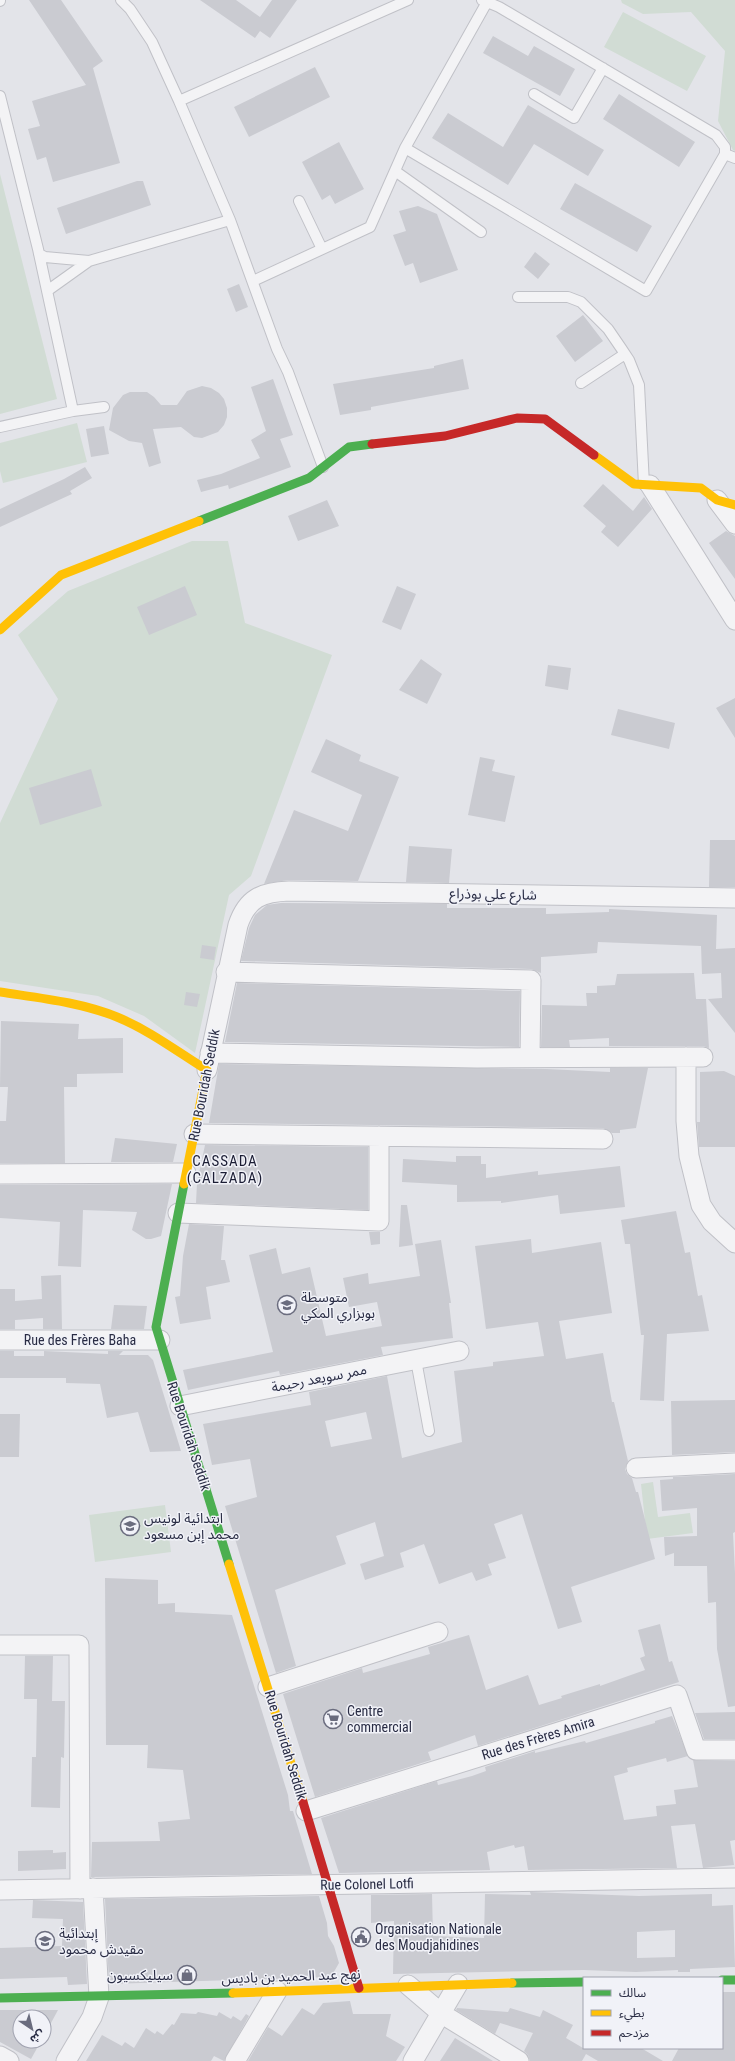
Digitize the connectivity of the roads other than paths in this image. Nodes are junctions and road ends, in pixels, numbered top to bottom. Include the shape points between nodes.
1 (121, 0) edge
2 (408, 0) edge
3 (484, 1) edge
4 (603, 68) junction
5 (534, 94) dead end
6 (0, 96) edge
7 (179, 101) junction
8 (405, 148) junction
9 (725, 154) junction
10 (735, 158) edge
11 (395, 171) junction
12 (299, 201) dead end
13 (230, 220) junction
14 (481, 232) dead end
15 (322, 249) junction
16 (39, 254) junction
17 (89, 261) junction
18 (253, 281) junction
19 (47, 291) junction
20 (518, 297) dead end
21 (625, 354) junction
22 (582, 383) dead end
23 (104, 407) dead end
24 (73, 411) junction
25 (0, 427) edge
26 (323, 467) junction
27 (647, 485) junction
28 (726, 502) edge
29 (735, 524) edge
30 (735, 620) edge
31 (0, 630) edge
32 (735, 898) edge
33 (253, 900) joint
34 (226, 972) junction
35 (0, 992) edge
36 (530, 1057) junction
37 (208, 1062) junction
38 (194, 1134) junction
39 (379, 1136) junction
40 (603, 1139) dead end
41 (186, 1173) junction
42 (0, 1174) edge
43 (178, 1213) junction
44 (735, 1243) edge
45 (0, 1340) edge
46 (160, 1340) junction
47 (459, 1351) dead end
48 (416, 1360) junction
49 (180, 1406) junction
50 (429, 1431) dead end
51 (735, 1463) edge
52 (636, 1468) dead end
53 (438, 1632) dead end
54 (0, 1645) edge
55 (268, 1687) junction
56 (735, 1750) edge
57 (306, 1811) junction
58 (735, 1878) edge
59 (329, 1885) junction
60 (86, 1888) junction
61 (0, 1890) edge
62 (723, 1980) edge
63 (735, 1980) edge
64 (583, 1982) edge
65 (458, 1984) junction
66 (408, 1985) junction
67 (359, 1988) junction
68 (277, 1991) junction
69 (99, 1997) junction
70 (0, 1998) edge
71 (442, 2014) junction
72 (0, 2056) edge
73 (9, 2061) edge
74 (66, 2061) edge
75 (235, 2061) edge
76 (413, 2061) edge
77 (519, 2061) edge

1 - 7 lane via 152,42
2 - 7 lane
3 - 4 lane via 499,7
3 - 8 lane
4 - 5 lane via 574,118
4 - 9 lane via 716,135 725,147
6 - 16 lane
7 - 13 lane
8 - 9 lane via 646,291
8 - 11 lane
9 - 10 lane
11 - 14 lane
11 - 15 lane via 370,227
12 - 15 lane
13 - 17 lane
13 - 18 lane
15 - 18 lane
16 - 17 lane via 45,257
16 - 19 lane
17 - 19 lane
18 - 26 lane via 276,349 288,372
19 - 24 lane
20 - 21 lane via 568,297 581,302 608,329
21 - 22 lane
21 - 27 lane via 639,385
23 - 24 lane
24 - 25 lane
26 - 27 main road via 349,447 445,436 517,418 545,418 634,484
26 - 31 main road via 309,478 61,575
27 - 28 main road via 701,488
27 - 30 street
28 - 29 street
32 - 33 street, شارع علي بوذراع via 289,891 268,893
33 - 34 street, Rue Bouridah Seddik via 244,909 240,918
34 - 36 street via 531,980
34 - 37 street, Rue Bouridah Seddik
35 - 37 main road via 98,1010
36 - 37 street
36 - 44 street via 694,1057 686,1121 690,1156 701,1205 712,1222
37 - 38 main road, Rue Bouridah Seddik
38 - 39 street
38 - 41 main road, Rue Bouridah Seddik
39 - 40 street
39 - 43 street via 379,1221
41 - 42 street
41 - 43 main road, Rue Bouridah Seddik
43 - 46 main road, Rue Bouridah Seddik via 156,1327
45 - 46 street, Rue des Frères Baha
46 - 49 main road, Rue Bouridah Seddik
47 - 48 street, ممر سويعد رحيمة
48 - 49 street, ممر سويعد رحيمة
48 - 50 lane
49 - 55 main road, Rue Bouridah Seddik
51 - 52 street
53 - 55 street
54 - 60 street via 79,1645
55 - 57 main road, Rue Bouridah Seddik
56 - 57 street, Rue des Frères Amira via 696,1750 677,1695
57 - 59 main road, Rue Bouridah Seddik
58 - 59 street, Rue Colonel Lotfi
59 - 60 street, Rue Colonel Lotfi
59 - 67 main road, Rue Bouridah Seddik
60 - 61 street, Rue Colonel Lotfi
60 - 69 street
62 - 63 main road
64 - 65 main road, نهج عبد الحميد بن باديس
65 - 66 main road, نهج عبد الحميد بن باديس
65 - 71 street
66 - 67 main road, نهج عبد الحميد بن باديس
66 - 71 street
67 - 68 main road, نهج عبد الحميد بن باديس
68 - 69 main road, نهج عبد الحميد بن باديس
68 - 75 street
69 - 70 main road, نهج عبد الحميد بن باديس
69 - 74 street via 92,2017
71 - 76 street
71 - 77 street
72 - 73 street

